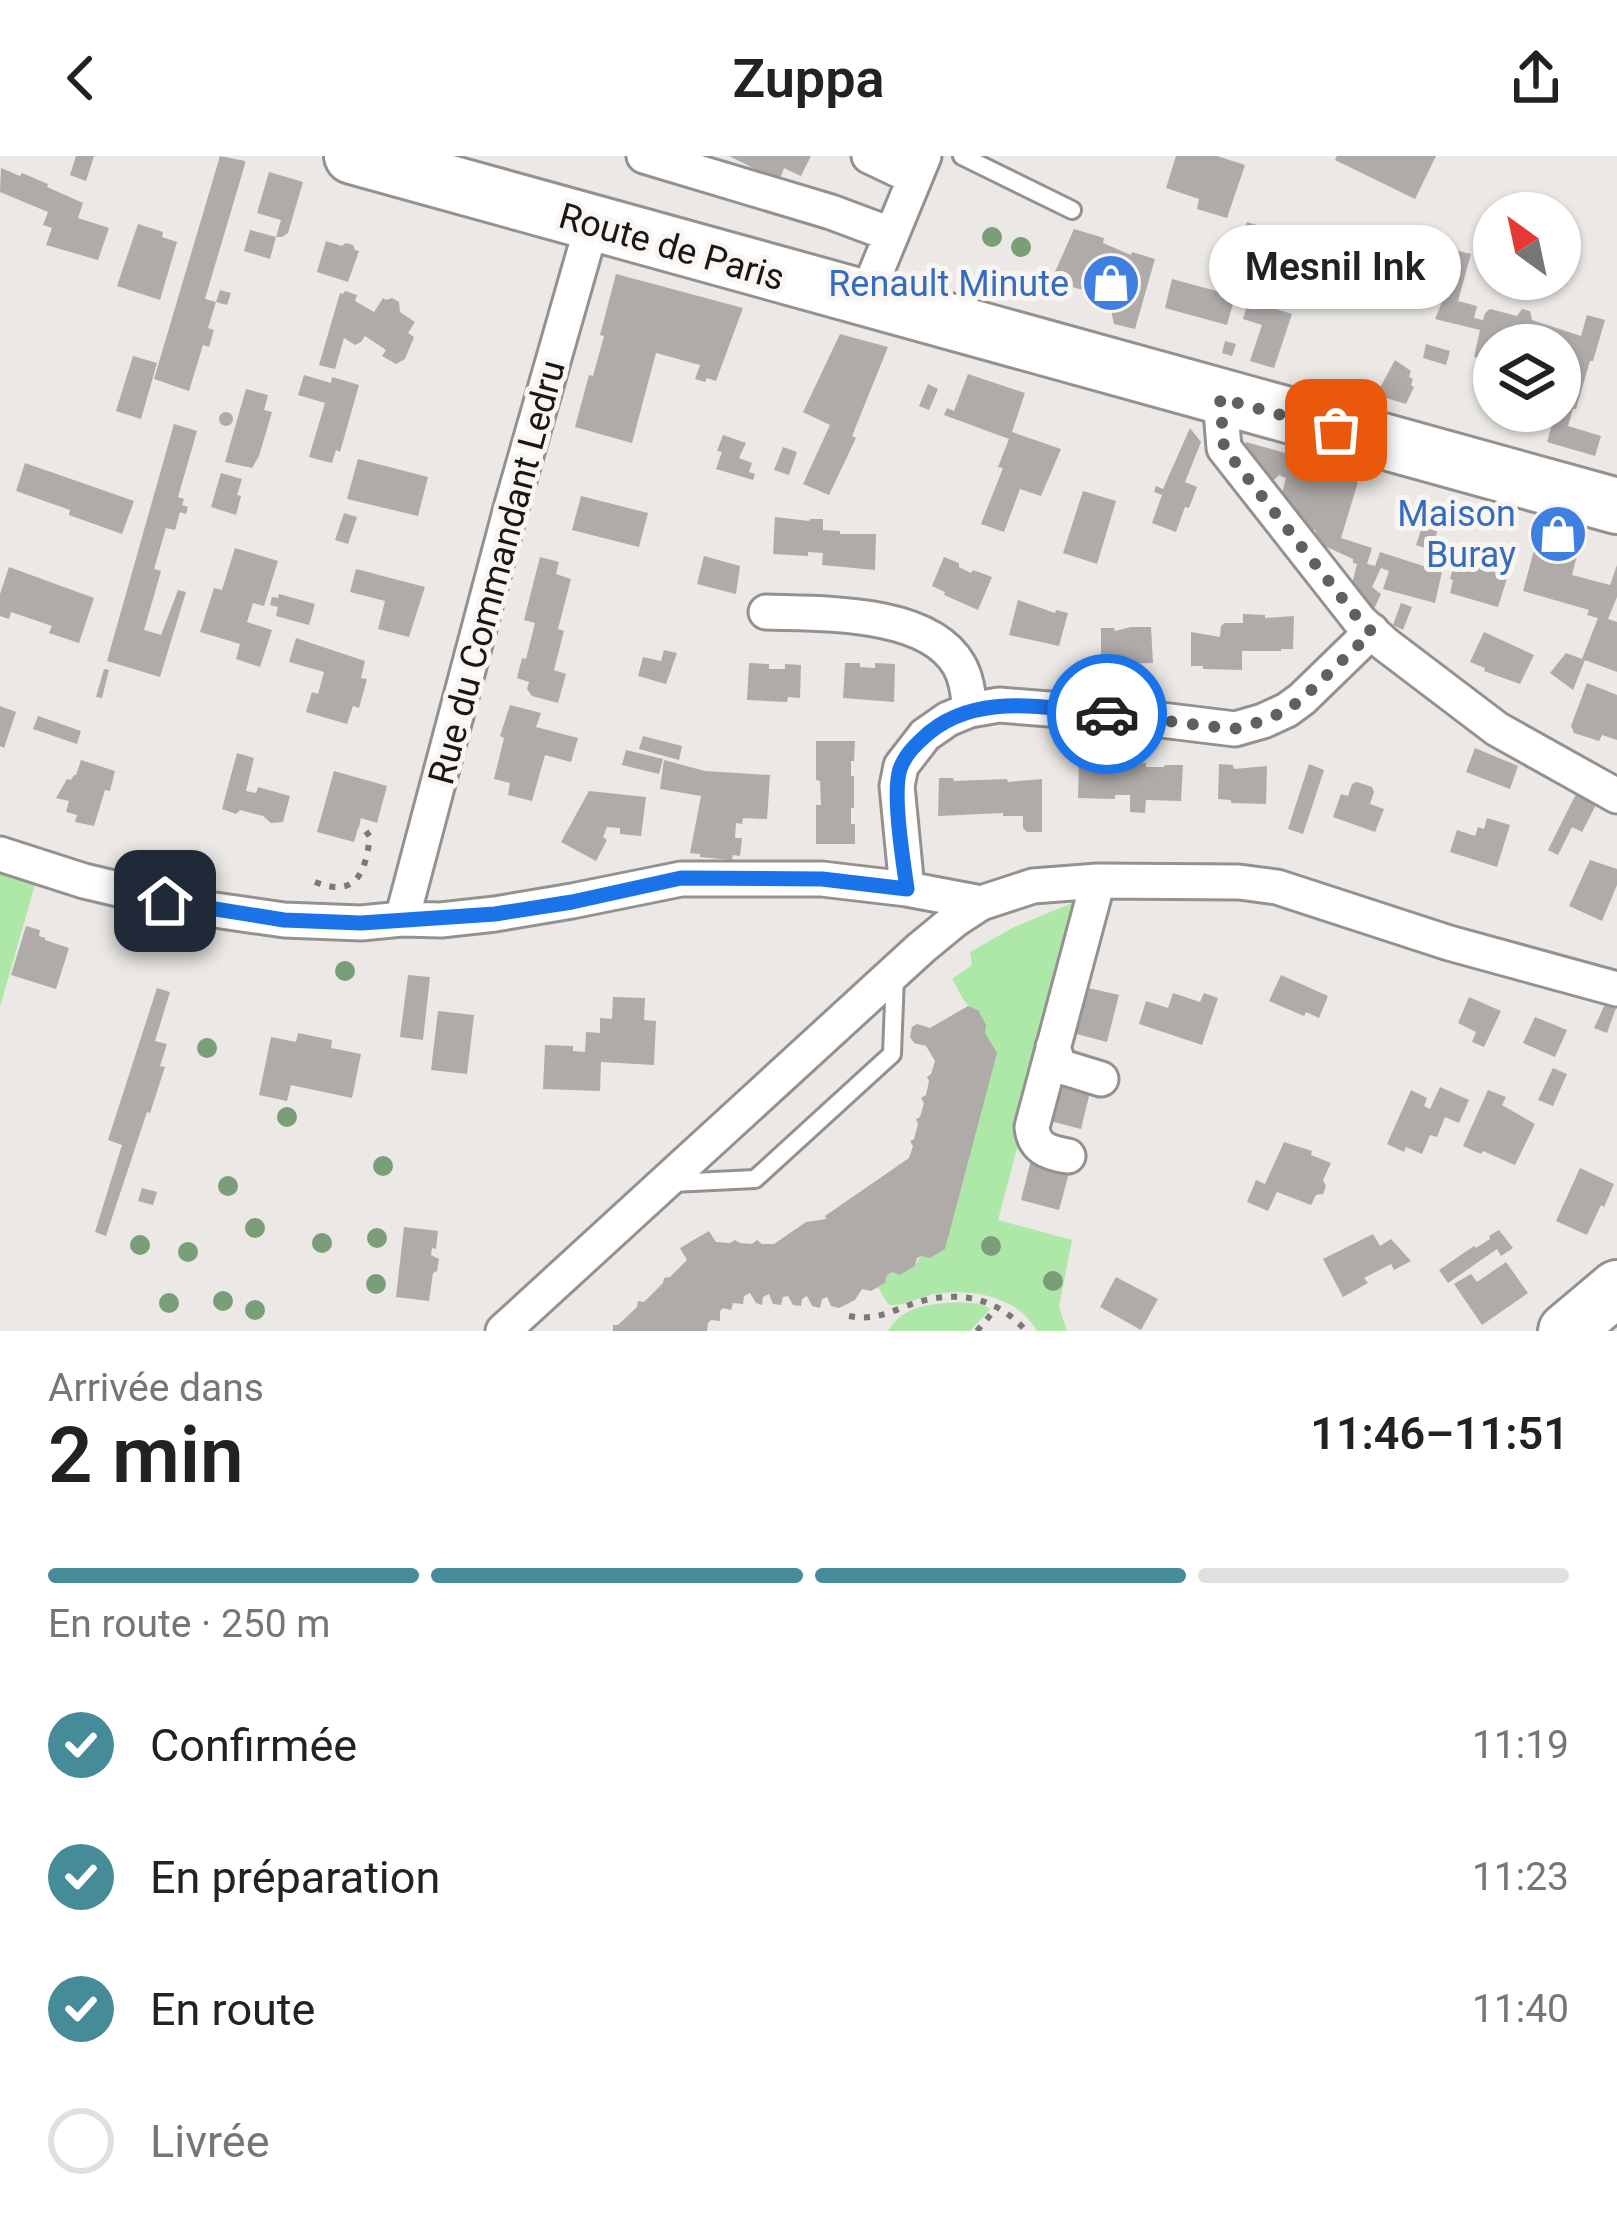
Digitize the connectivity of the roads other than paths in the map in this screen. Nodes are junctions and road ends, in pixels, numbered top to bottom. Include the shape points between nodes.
1 (352, 156) edge
2 (644, 156) edge
3 (869, 156) edge
4 (962, 156) edge
5 (918, 166) edge
6 (1072, 210) dead end
7 (592, 225) junction
8 (890, 234) junction
9 (865, 299) junction
10 (1220, 398) junction
11 (1617, 506) edge
12 (766, 612) dead end
13 (1372, 632) junction
14 (970, 710) junction
15 (1617, 796) edge
16 (0, 854) edge
17 (1099, 881) junction
18 (907, 889) junction
19 (981, 903) junction
20 (402, 919) junction
21 (895, 972) junction
22 (1617, 989) edge
23 (1053, 1047) junction
24 (1101, 1079) dead end
25 (1068, 1156) dead end
26 (665, 1183) junction
27 (1617, 1288) edge
28 (503, 1331) edge
29 (1566, 1331) edge

1 - 7 main road, Route de Paris
2 - 8 street
3 - 5 street
4 - 6 lane
5 - 8 street
7 - 9 main road, Route de Paris
7 - 20 street, Rue du Commandant Ledru
8 - 9 street
9 - 10 main road, Route de Paris
10 - 11 main road, Route de Paris
10 - 13 street via 1224,448
12 - 14 street via 856,615 926,635 958,661
13 - 14 street via 1287,710 1234,729 999,705
13 - 15 street via 1497,729
14 - 18 street via 925,735 901,766
16 - 20 street via 194,907 302,921
17 - 19 street via 1033,886
17 - 22 street via 1277,887
17 - 23 street
18 - 19 street
18 - 20 street via 681,878 495,914
19 - 21 street
21 - 26 street
21 - 26 lane via 892,1054 754,1179
23 - 24 street via 1059,1066
23 - 25 street via 1033,1138
26 - 28 street
27 - 29 main road

